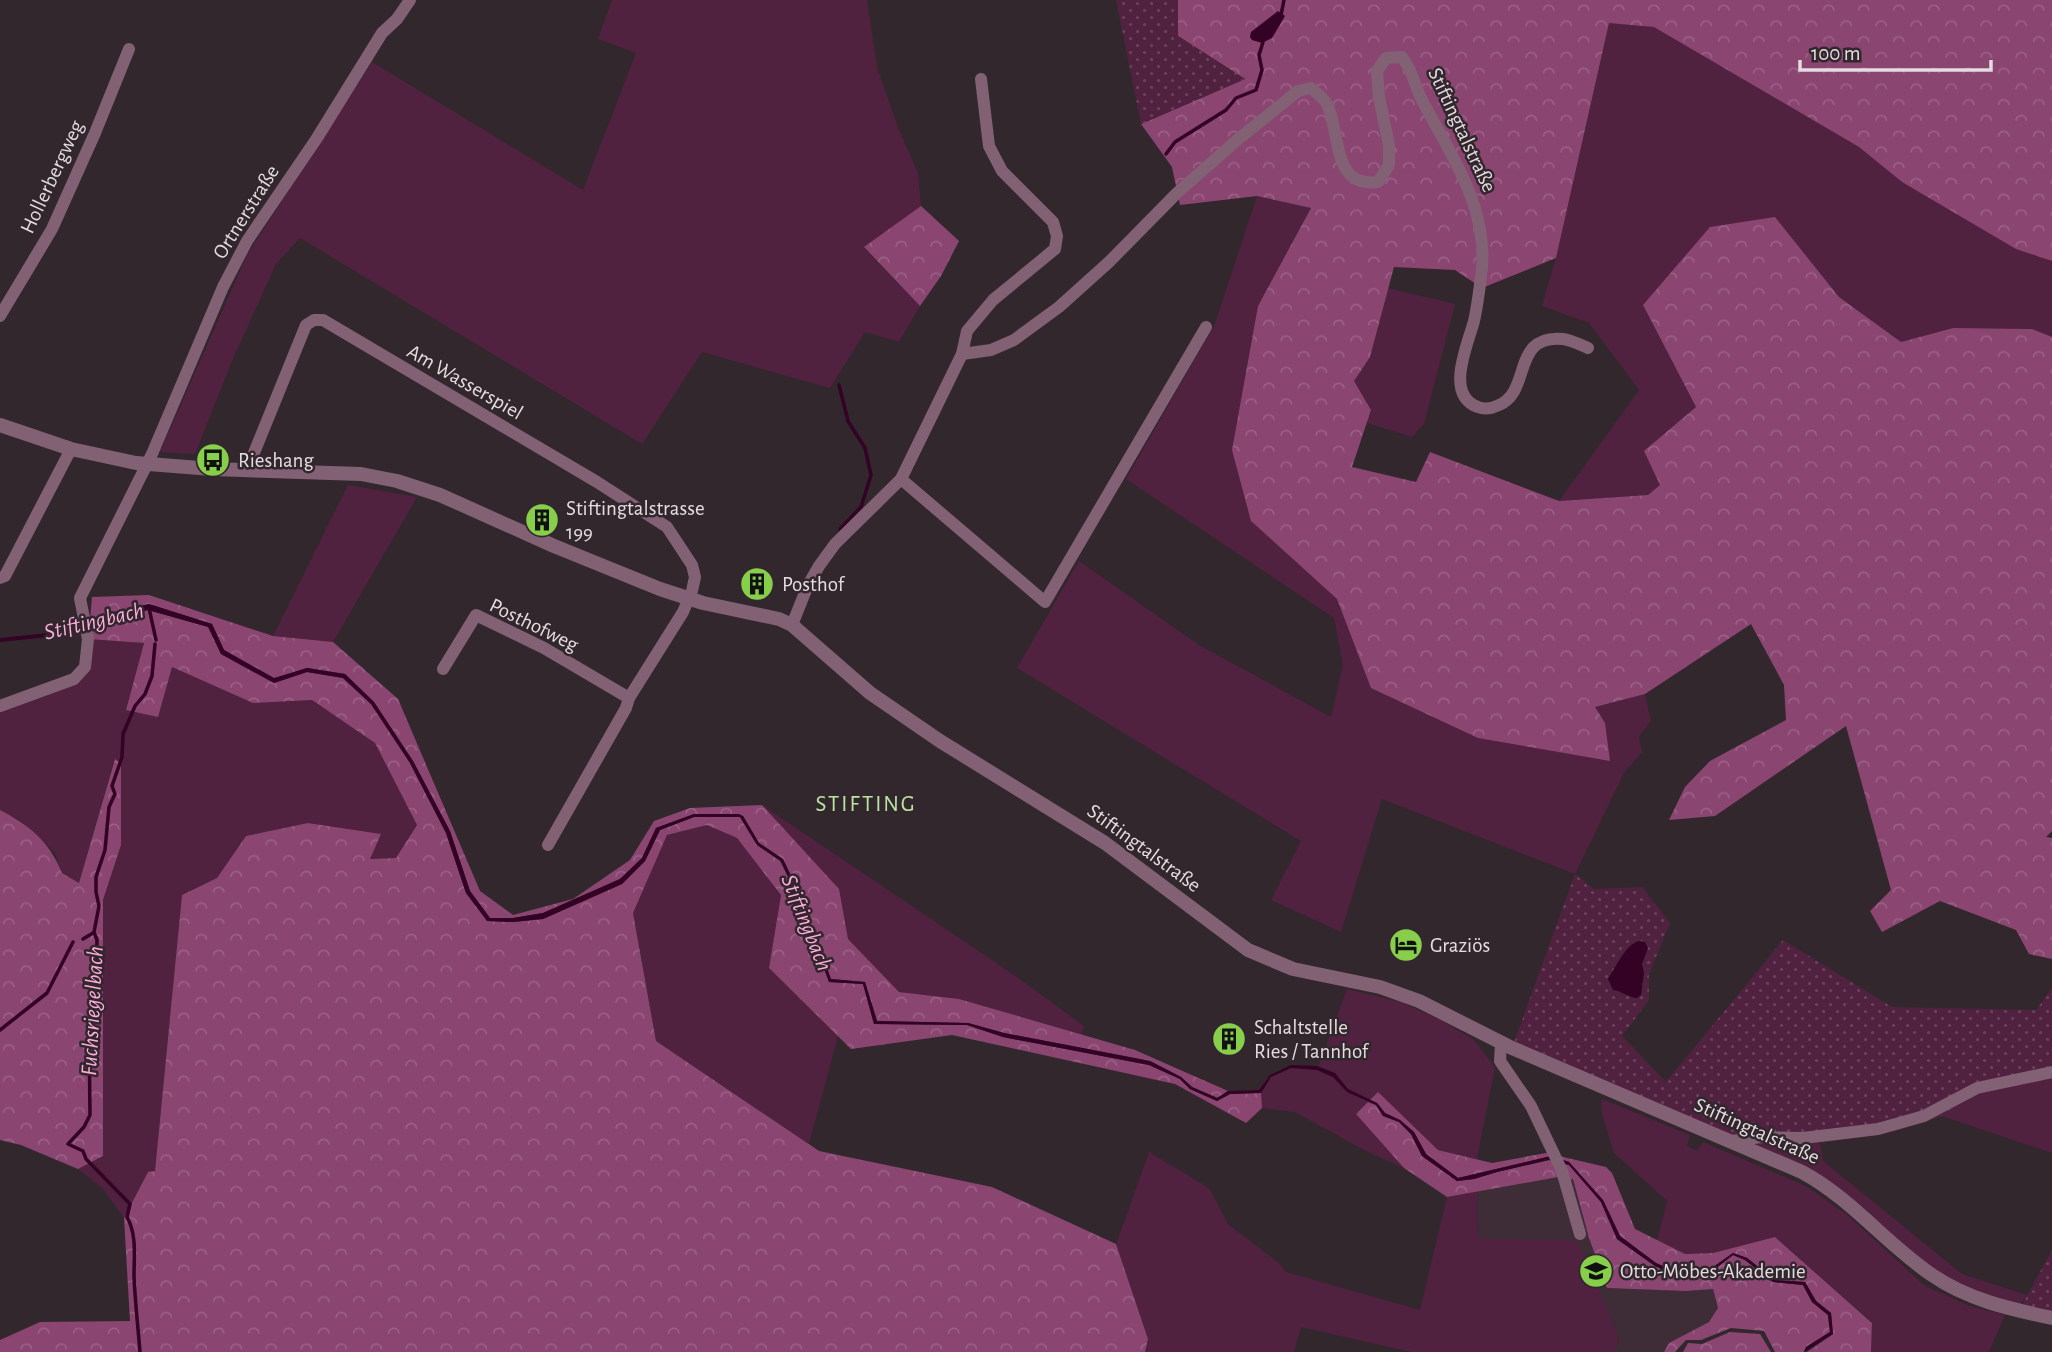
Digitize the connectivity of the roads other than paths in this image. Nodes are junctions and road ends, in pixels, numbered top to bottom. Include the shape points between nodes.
1 (410, 0) edge
2 (129, 49) dead end
3 (981, 79) dead end
4 (0, 316) edge
5 (1206, 327) dead end
6 (1588, 348) dead end
7 (962, 354) junction
8 (0, 425) edge
9 (71, 449) junction
10 (147, 464) junction
11 (247, 470) junction
12 (901, 479) junction
13 (0, 578) edge
14 (689, 599) junction
15 (792, 625) junction
16 (443, 668) dead end
17 (629, 698) junction
18 (0, 706) edge
19 (548, 845) dead end
20 (1502, 1043) junction
21 (2052, 1072) edge
22 (1732, 1141) junction
23 (1580, 1234) dead end
24 (2052, 1318) edge

1 - 10 street, Ortnerstraße via 382,33 247,241
2 - 4 street, Hollerbergweg via 51,229
3 - 7 street via 989,146 1002,171 1053,222 1057,236 1055,249 993,300 967,331
5 - 12 street via 1045,602
6 - 7 street, Stiftingtalstraße via 1564,339 1532,346 1515,389 1504,403 1480,408 1469,402 1462,391 1462,366 1480,282 1482,233 1474,200 1402,57 1386,58 1377,71 1389,145 1389,165 1378,182 1364,184 1351,177 1343,167 1326,102 1311,88 1298,91 1177,192 1059,307 1014,340 991,350
7 - 12 street
8 - 9 street, Stiftingtalstraße
9 - 10 street, Stiftingtalstraße
9 - 13 street
10 - 11 street, Stiftingtalstraße
10 - 18 street via 80,598 88,639 85,667 74,679
11 - 14 street, Stiftingtalstraße via 361,474 416,486
11 - 14 street, Am Wasserspiel via 306,325 323,320 667,527 692,565 695,577
12 - 15 street via 835,544 808,585
14 - 15 street, Stiftingtalstraße
14 - 17 street
15 - 20 street, Stiftingtalstraße via 870,693 1105,842 1248,950 1293,969 1397,992
16 - 17 street, Posthofweg via 476,615
17 - 19 street
20 - 22 street, Stiftingtalstraße
20 - 23 street via 1500,1061 1531,1106 1562,1171
21 - 22 street via 1977,1088 1924,1116 1878,1129 1803,1139
22 - 24 street, Stiftingtalstraße via 1818,1181 1920,1267 1955,1289

